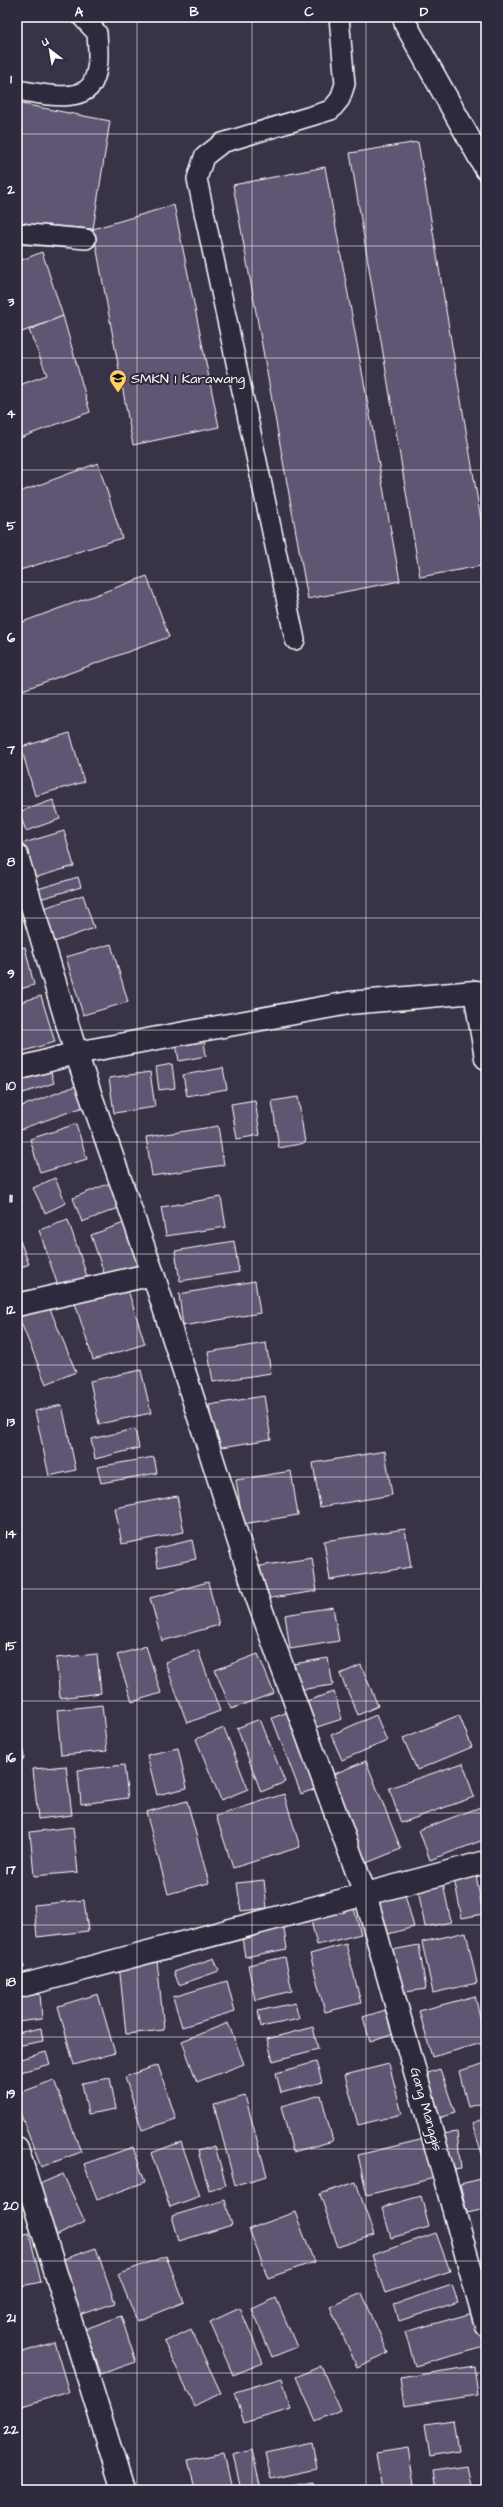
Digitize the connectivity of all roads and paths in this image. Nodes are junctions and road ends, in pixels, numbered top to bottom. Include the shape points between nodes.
1 (82, 17) edge
2 (339, 17) edge
3 (404, 17) edge
4 (17, 90) edge
5 (486, 169) edge
6 (17, 233) edge
7 (86, 239) dead end
8 (295, 640) dead end
9 (17, 856) edge
10 (480, 992) edge
11 (76, 1052) junction
12 (486, 1058) edge
13 (17, 1069) edge
14 (153, 1274) junction
15 (17, 1305) edge
16 (486, 1862) edge
17 (365, 1894) junction
18 (17, 1987) edge
19 (17, 2148) edge
20 (486, 2325) edge
21 (123, 2490) edge

1 - 4 lane via 98,33 98,66 92,84 64,98
2 - 8 lane via 345,84 340,99 331,110 222,143 204,157 197,179
3 - 5 street via 406,25
6 - 7 lane
9 - 11 street, Gang Manggis
10 - 11 street via 350,1003
10 - 12 street
11 - 13 street
11 - 14 street, Gang Manggis
14 - 15 street
14 - 17 street, Gang Manggis via 256,1595
16 - 17 street
17 - 18 street
17 - 20 street, Gang Manggis
19 - 21 street

